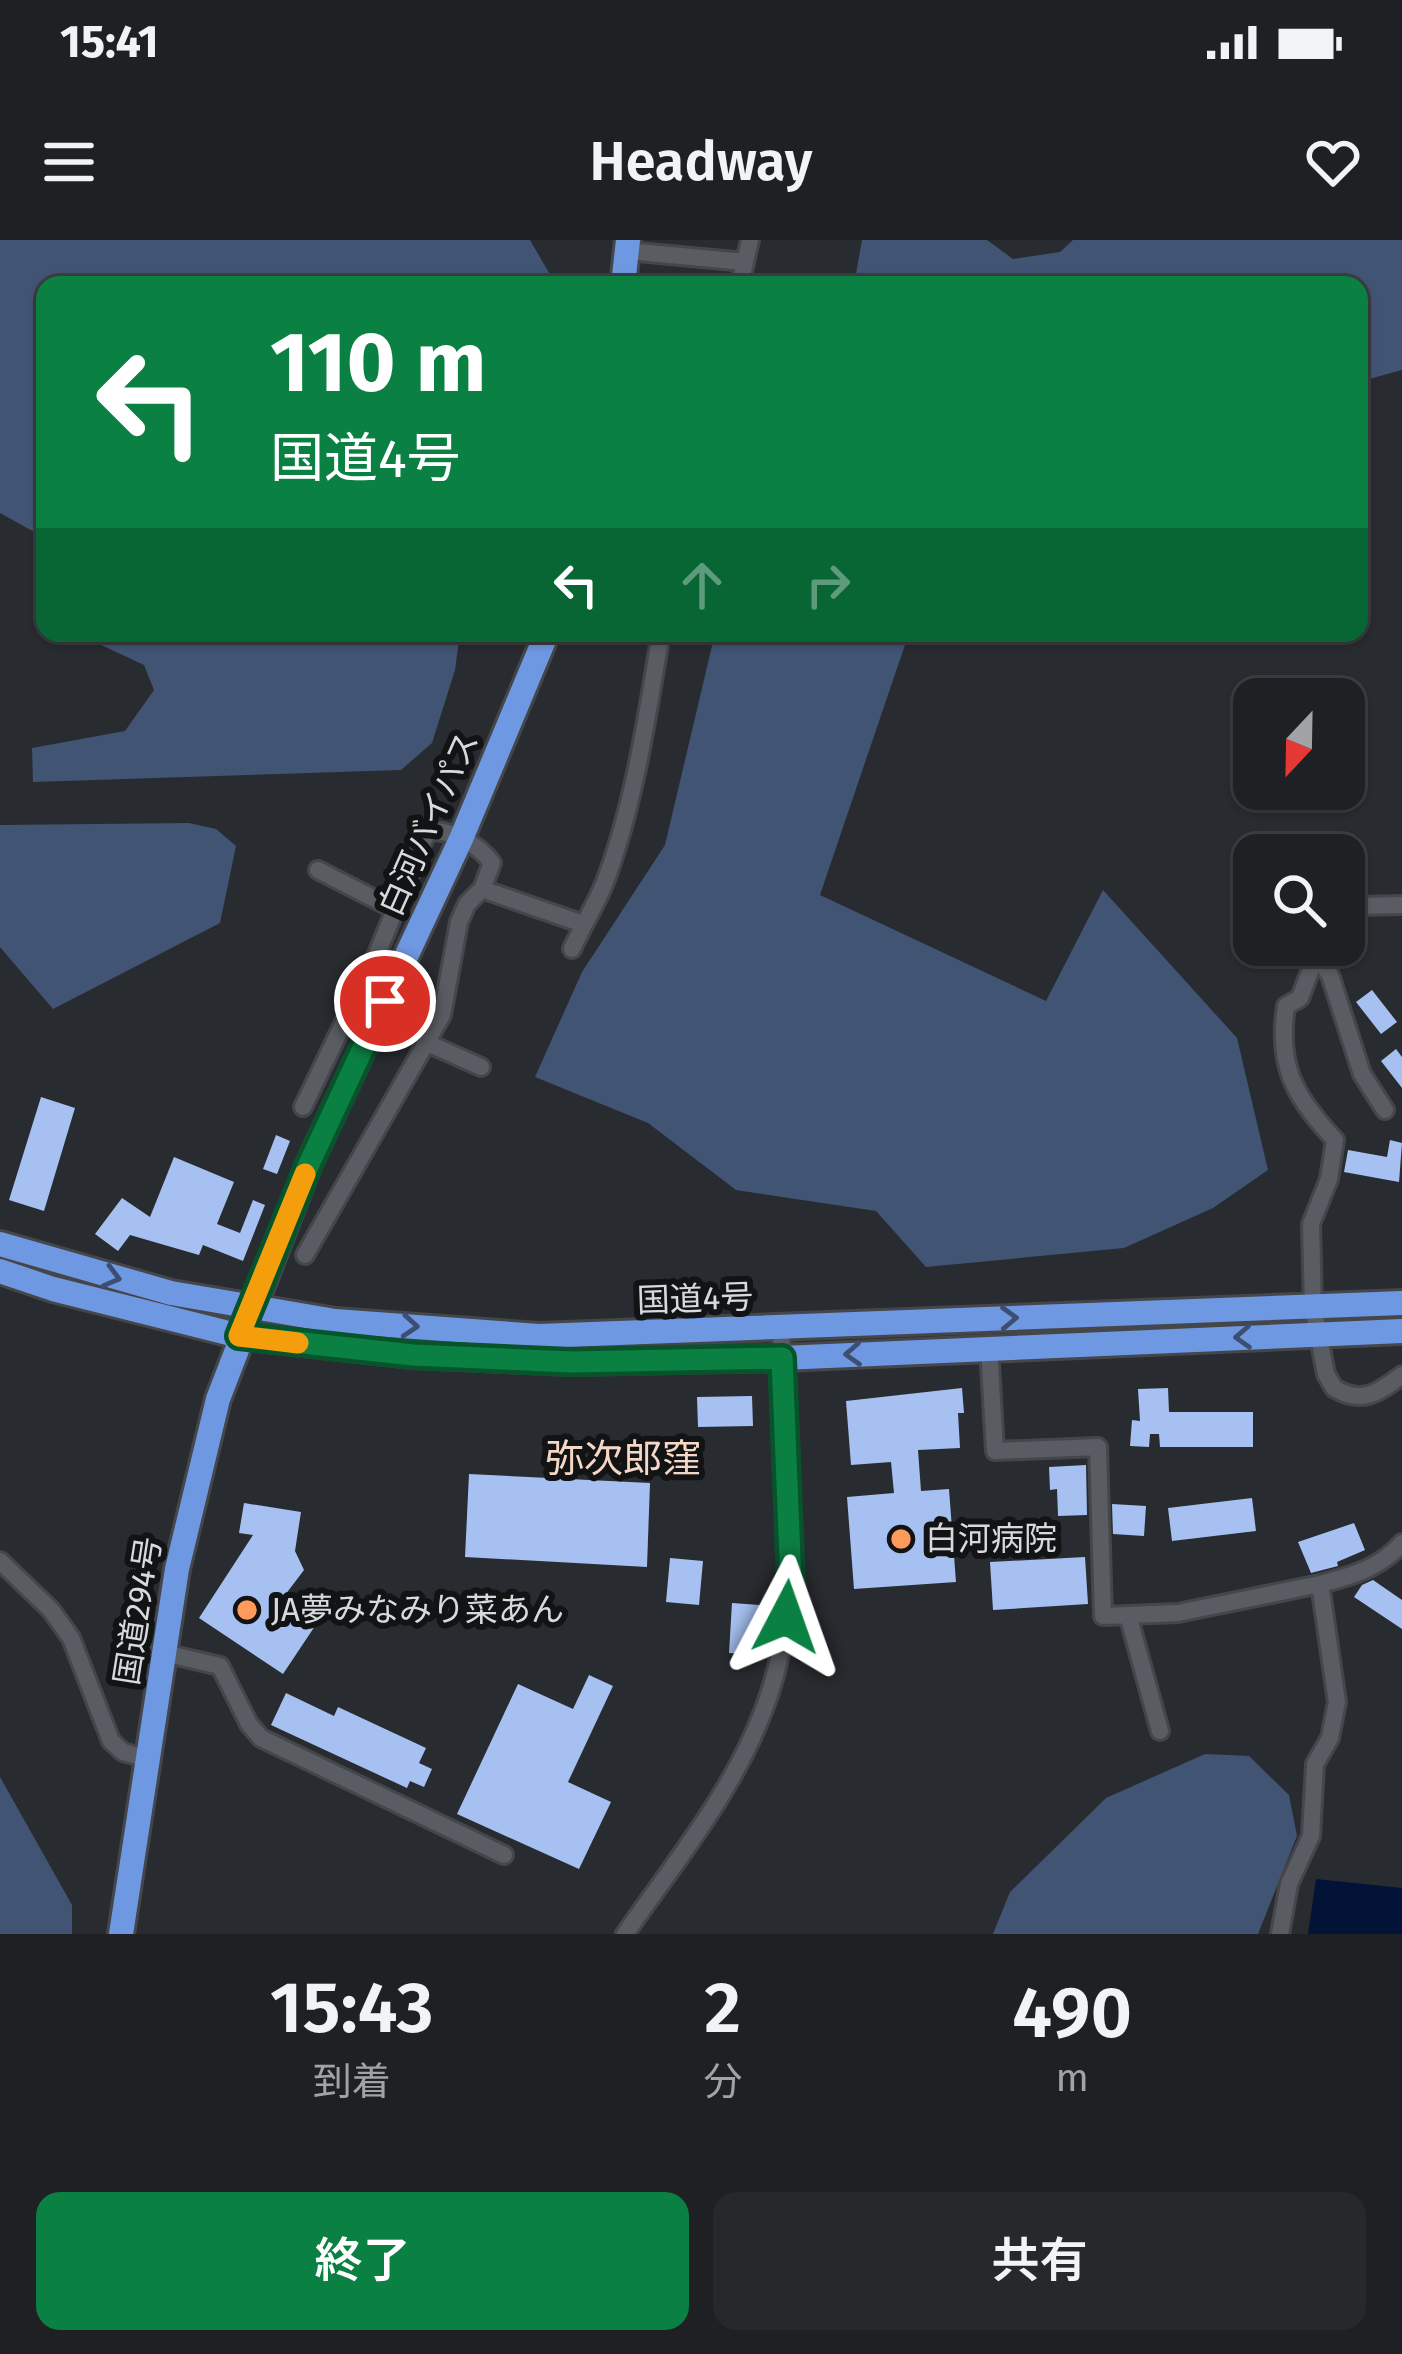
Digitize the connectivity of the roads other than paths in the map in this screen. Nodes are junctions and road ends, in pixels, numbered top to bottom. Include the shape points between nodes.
1 (750, 240) edge
2 (627, 245) edge
3 (745, 262) junction
4 (624, 276) edge
5 (742, 276) edge
6 (543, 642) edge
7 (660, 642) edge
8 (460, 838) junction
9 (318, 870) dead end
10 (482, 889) junction
11 (1402, 905) edge
12 (1365, 906) edge
13 (396, 910) junction
14 (583, 924) junction
15 (572, 949) dead end
16 (1312, 966) edge
17 (1326, 966) edge
18 (424, 1042) junction
19 (481, 1067) dead end
20 (303, 1107) dead end
21 (1385, 1110) dead end
22 (0, 1244) edge
23 (305, 1255) dead end
24 (0, 1271) edge
25 (1402, 1304) edge
26 (252, 1305) junction
27 (1312, 1307) junction
28 (781, 1329) junction
29 (1402, 1331) edge
30 (1319, 1334) junction
31 (239, 1336) junction
32 (989, 1348) junction
33 (782, 1358) junction
34 (1402, 1375) edge
35 (1402, 1543) edge
36 (0, 1562) edge
37 (1320, 1584) junction
38 (1128, 1615) junction
39 (164, 1653) junction
40 (1160, 1731) dead end
41 (148, 1759) junction
42 (504, 1855) dead end
43 (121, 1934) edge
44 (626, 1934) edge
45 (1280, 1934) edge

1 - 3 street
2 - 3 street
2 - 4 highway
3 - 5 street
6 - 8 highway, 白河バイパス
7 - 14 street via 640,761 603,887
8 - 10 street via 492,863
8 - 13 street via 429,831
8 - 26 highway, 白河バイパス
9 - 13 street
10 - 14 street
10 - 18 street via 459,922 442,1016
11 - 12 street
13 - 20 street
14 - 15 street
16 - 27 street via 1300,998 1286,1006 1281,1039 1299,1098 1335,1140 1311,1225
17 - 21 street via 1362,1074
18 - 19 street
18 - 23 street
22 -> 26 highway, 国道4号 via 171,1293
24 - 31 highway, 国道4号
25 - 27 highway, 国道4号
26 -> 28 highway, 国道4号 via 335,1321 539,1336
26 - 31 highway, 国道294号
28 -> 27 highway, 国道4号
27 - 30 street
28 - 33 street
29 - 30 highway, 国道4号
30 -> 32 highway, 国道4号
30 - 34 street via 1326,1374 1347,1396 1375,1395
31 - 33 highway, 国道4号 via 572,1362
31 - 39 highway, 国道294号 via 188,1512
32 -> 33 highway, 国道4号
32 - 38 street via 995,1451 1098,1447 1103,1616
33 - 44 street via 791,1583 772,1686 718,1800
35 - 37 street via 1356,1575
36 - 41 street via 71,1637 111,1741
37 - 38 street
37 - 45 street via 1336,1702 1315,1764 1311,1836 1289,1884
38 - 40 street
39 - 41 highway, 国道294号
39 - 42 street via 220,1666 261,1738
41 - 43 highway, 国道294号

